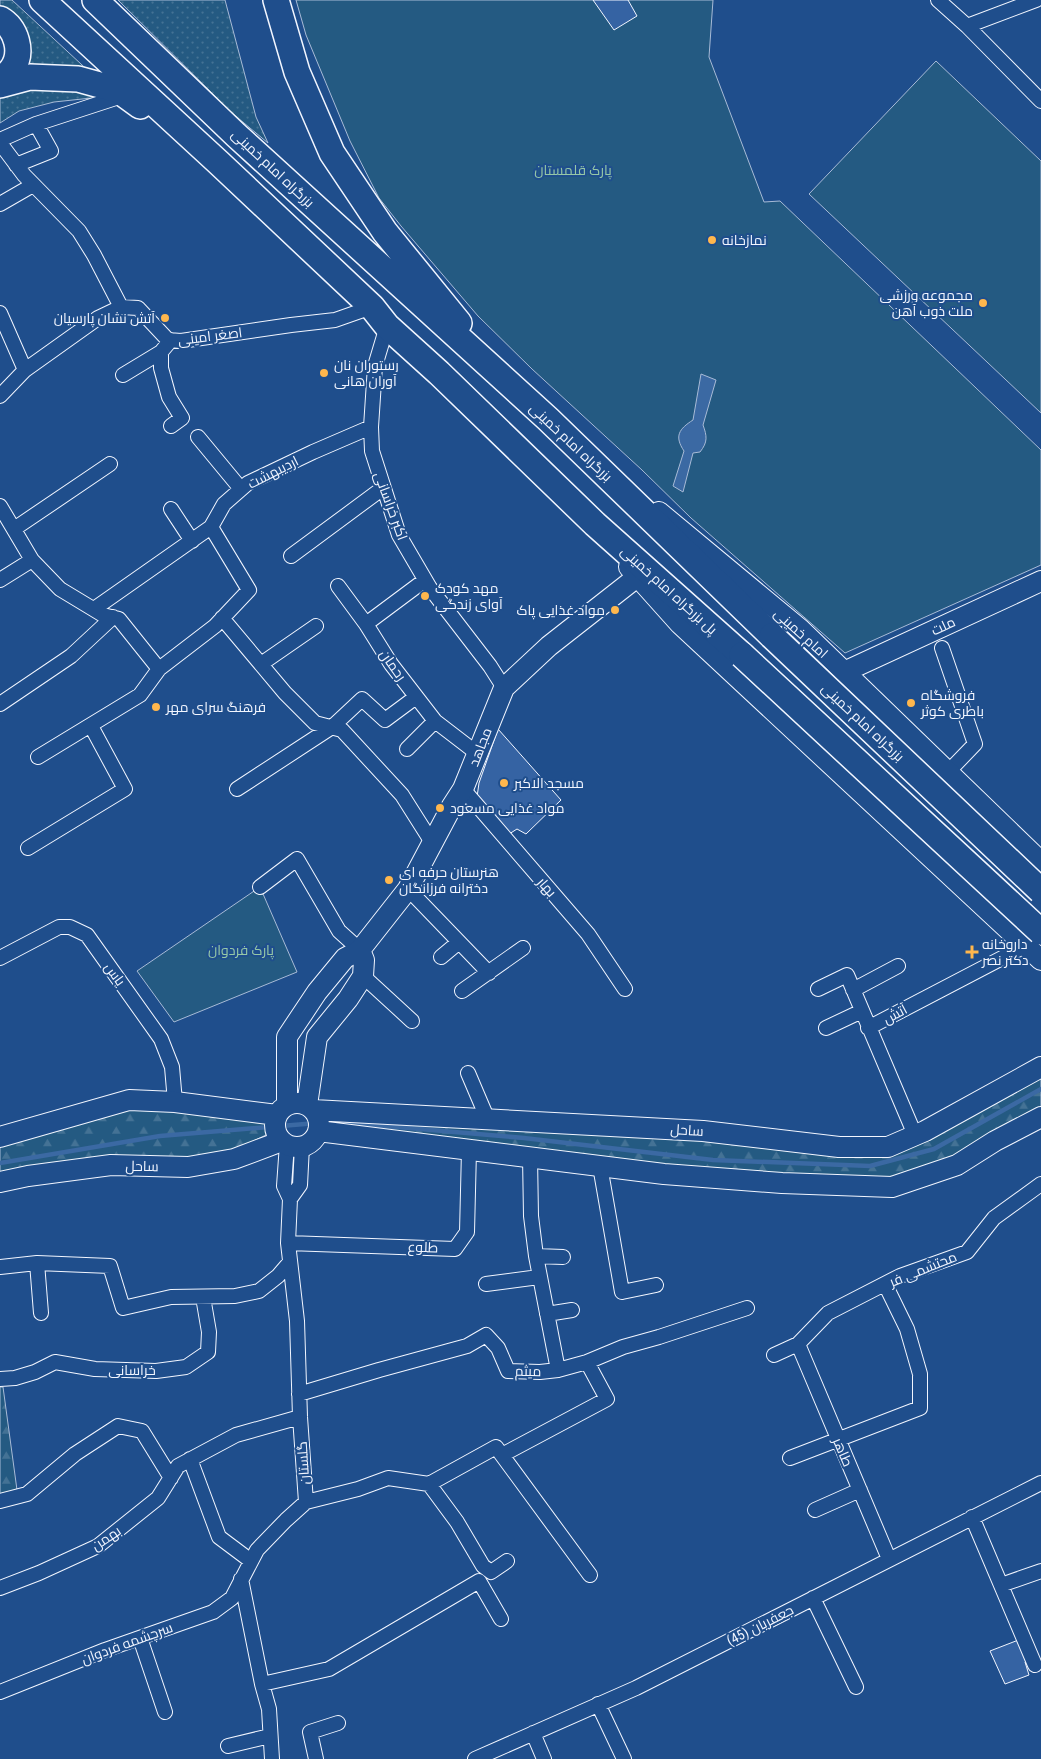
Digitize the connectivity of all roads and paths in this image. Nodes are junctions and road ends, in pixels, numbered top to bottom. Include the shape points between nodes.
1 (42, 0) edge
2 (95, 0) edge
3 (276, 0) edge
4 (938, 0) edge
5 (1036, 0) edge
6 (0, 18) edge
7 (967, 26) junction
8 (0, 80) edge
9 (0, 85) edge
10 (125, 94) junction
11 (1041, 101) edge
12 (36, 124) junction
13 (0, 142) edge
14 (218, 162) junction
15 (16, 165) junction
16 (33, 185) junction
17 (0, 204) edge
18 (121, 307) junction
19 (0, 313) edge
20 (379, 316) junction
21 (171, 340) junction
22 (161, 352) junction
23 (24, 370) junction
24 (123, 375) dead end
25 (502, 379) junction
26 (0, 396) edge
27 (548, 419) junction
28 (176, 422) dead end
29 (371, 427) junction
30 (198, 437) dead end
31 (110, 464) dead end
32 (384, 488) junction
33 (241, 489) junction
34 (0, 506) edge
35 (171, 509) dead end
36 (595, 524) junction
37 (211, 528) junction
38 (14, 529) junction
39 (192, 541) junction
40 (291, 556) dead end
41 (32, 560) junction
42 (637, 577) junction
43 (0, 580) edge
44 (426, 580) junction
45 (1041, 581) edge
46 (338, 586) dead end
47 (94, 609) junction
48 (113, 618) junction
49 (222, 618) junction
50 (366, 624) junction
51 (316, 626) dead end
52 (942, 648) dead end
53 (261, 664) junction
54 (159, 669) junction
55 (844, 672) junction
56 (504, 688) junction
57 (416, 697) junction
58 (0, 704) edge
59 (435, 721) junction
60 (91, 726) junction
61 (332, 727) junction
62 (407, 748) dead end
63 (478, 754) junction
64 (38, 757) dead end
65 (948, 772) junction
66 (237, 789) dead end
67 (463, 789) junction
68 (432, 844) junction
69 (28, 848) dead end
70 (1036, 858) edge
71 (1041, 879) edge
72 (260, 887) dead end
73 (408, 889) junction
74 (1041, 890) edge
75 (979, 903) junction
76 (1007, 929) junction
77 (1033, 939) edge
78 (459, 942) junction
79 (523, 948) dead end
80 (360, 950) junction
81 (441, 957) dead end
82 (0, 958) edge
83 (1041, 960) edge
84 (898, 966) dead end
85 (489, 973) junction
86 (363, 976) junction
87 (625, 989) dead end
88 (818, 989) dead end
89 (853, 990) junction
90 (462, 991) dead end
91 (862, 1011) junction
92 (412, 1021) dead end
93 (826, 1028) dead end
94 (868, 1028) junction
95 (1041, 1067) edge
96 (468, 1073) dead end
97 (175, 1102) junction
98 (310, 1108) junction
99 (282, 1110) junction
100 (1041, 1117) edge
101 (488, 1120) junction
102 (318, 1131) junction
103 (915, 1135) junction
104 (0, 1137) edge
105 (290, 1144) junction
106 (469, 1150) junction
107 (530, 1157) junction
108 (600, 1166) junction
109 (0, 1182) edge
110 (1041, 1184) edge
111 (288, 1242) junction
112 (536, 1256) junction
113 (563, 1257) dead end
114 (290, 1262) junction
115 (37, 1264) junction
116 (0, 1267) edge
117 (539, 1277) junction
118 (486, 1284) dead end
119 (885, 1284) junction
120 (656, 1285) dead end
121 (203, 1296) junction
122 (747, 1308) dead end
123 (572, 1310) dead end
124 (41, 1313) dead end
125 (547, 1314) junction
126 (798, 1344) junction
127 (774, 1355) dead end
128 (587, 1362) junction
129 (558, 1370) junction
130 (0, 1379) edge
131 (299, 1394) junction
132 (300, 1418) junction
133 (839, 1440) junction
134 (499, 1451) junction
135 (790, 1458) dead end
136 (190, 1459) junction
137 (171, 1478) junction
138 (1041, 1483) edge
139 (429, 1484) junction
140 (860, 1490) junction
141 (0, 1501) edge
142 (306, 1502) junction
143 (815, 1510) dead end
144 (972, 1517) junction
145 (889, 1559) junction
146 (251, 1561) junction
147 (507, 1561) dead end
148 (1041, 1571) edge
149 (590, 1574) dead end
150 (241, 1579) junction
151 (1001, 1585) junction
152 (0, 1588) edge
153 (813, 1598) junction
154 (501, 1619) dead end
155 (140, 1638) junction
156 (1035, 1665) dead end
157 (262, 1684) junction
158 (856, 1687) dead end
159 (0, 1692) edge
160 (598, 1704) junction
161 (165, 1712) dead end
162 (338, 1723) dead end
163 (533, 1734) junction
164 (270, 1736) junction
165 (228, 1746) dead end
166 (272, 1759) edge
167 (316, 1759) edge
168 (475, 1759) edge
169 (544, 1759) edge
170 (624, 1759) edge

1 - 14 highway
2 - 25 highway, بزرگراه امام خمینی
3 - 25 highway via 297,72 332,153 385,232
4 - 7 street
5 - 7 street
6 - 8 highway via 14,32 17,52 12,68
7 - 11 street
9 - 10 highway via 30,76 78,79
10 - 12 street
10 - 14 highway
12 - 13 street
12 - 15 street via 51,151
13 - 15 street
14 - 20 highway
15 - 16 street
16 - 17 street
16 - 18 street via 78,231
18 - 21 street, اصغر امینی via 138,308 157,330
18 - 23 street via 98,318
19 - 23 street
20 - 21 street, اصغر امینی
20 - 29 street, اکبر خراسانی
20 - 36 highway
21 - 22 street
22 - 24 street
22 - 28 street via 161,368
23 - 26 street
25 - 27 highway, بزرگراه امام خمینی
27 - 55 street, امام خمینی via 800,629
27 - 74 highway, بزرگراه امام خمینی, bridge
29 - 32 street, اکبر خراسانی via 372,451
29 - 33 street, اردیبهشت
30 - 33 street
31 - 38 street
32 - 40 street
32 - 44 street, اکبر خراسانی via 399,535
33 - 37 street, اردیبهشت via 224,504
34 - 38 street
35 - 39 street
36 - 42 street
36 - 77 highway, پل بزرگراه امام خمینی, bridge via 742,655
37 - 39 street, اردیبهشت
37 - 49 street via 249,590
38 - 41 street
39 - 47 street, اردیبهشت
41 - 43 street
41 - 47 street via 60,589
42 - 56 street, مجاهد via 548,646
42 - 75 street via 680,624
44 - 50 street
44 - 56 street, اکبر خراسانی
45 - 55 street, ملت
46 - 50 street, رحمان
47 - 48 street
48 - 54 street via 119,619
48 - 58 street via 71,656
49 - 53 street
49 - 54 street
50 - 57 street, رحمان via 390,664
51 - 53 street
52 - 65 street via 975,744
53 - 61 street via 314,723
54 - 60 street via 140,695
55 - 65 street, امام خمینی
56 - 63 street, مجاهد
57 - 59 street, رحمان
57 - 61 street via 385,720 362,699
59 - 62 street
59 - 63 street, رحمان
60 - 64 street
60 - 69 street via 125,789
61 - 66 street
61 - 68 street via 342,730 402,795
63 - 67 street, مجاهد
65 - 70 street, امام خمینی
67 - 68 street, مجاهد
67 - 87 street, بهار via 588,934
68 - 73 street, مجاهد
70 - 75 street via 1026,878 1007,897
71 - 76 street via 1019,895 1010,908
72 - 80 street via 297,859 339,931
73 - 78 street
73 - 80 street, مجاهد
75 - 76 street
76 - 77 street
77 - 83 street
77 - 94 street, آتش
78 - 81 street
78 - 85 street
79 - 85 street
80 - 86 street via 364,960
80 - 99 street, مجاهد via 345,958 287,1037
82 - 97 street, یاس via 60,927 70,927 87,935 161,1039 172,1067
84 - 89 street
85 - 90 street
86 - 92 street
86 - 98 street via 317,1037
88 - 89 street via 847,975
89 - 91 street
91 - 93 street
91 - 94 street
94 - 103 street, آتش
95 - 103 street, ساحل
96 - 101 street
97 - 99 street, ساحل
97 - 104 street, ساحل via 129,1100
98 - 99 street, ساحل via 300,1103
98 - 101 street, ساحل
98 - 102 street
99 - 105 street via 275,1128
100 - 108 street via 957,1165 892,1188 782,1183
101 - 103 street, ساحل via 703,1131 839,1148 888,1147
102 - 105 street, ساحل via 309,1143
102 - 106 street
105 - 109 street, ساحل via 188,1167 111,1165
105 - 111 street, گلستان via 284,1186 290,1199
106 - 107 street
106 - 111 street, طلوع via 467,1232 455,1248
107 - 108 street
107 - 112 street via 531,1216
108 - 120 street via 622,1292
110 - 119 street, محتشمی فر via 994,1218 966,1252
111 - 114 street, گلستان
112 - 113 street
112 - 117 street
114 - 121 street via 259,1291 235,1296
114 - 131 street, گلستان via 297,1321
115 - 116 street
115 - 121 street via 110,1266 123,1308 171,1297
115 - 124 street
117 - 118 street
117 - 125 street
119 - 126 street, محتشمی فر via 828,1313
119 - 133 street via 907,1329 920,1374 920,1408
121 - 130 street, خراسانی via 209,1332 208,1352 186,1367 95,1370 55,1362 35,1372
122 - 128 street, میثم via 623,1347
123 - 125 street
125 - 129 street
126 - 127 street
126 - 133 street, طاهر
128 - 129 street, میثم
128 - 134 street via 607,1399
129 - 131 street, میثم via 508,1370 498,1348 486,1335 467,1346
131 - 132 street, گلستان
132 - 136 street, بهمن via 236,1435
132 - 142 street, گلستان
133 - 135 street
133 - 140 street, طاهر
134 - 139 street
134 - 149 street
136 - 137 street, بهمن via 178,1466
136 - 146 street via 219,1537
137 - 141 street via 142,1431 118,1426 75,1454 27,1494
137 - 152 street, بهمن via 158,1498 98,1546
138 - 144 street, جعفریان (45)
139 - 142 street via 388,1478
139 - 147 street via 483,1566 491,1572
140 - 143 street
140 - 145 street, طاهر
142 - 146 street, گلستان via 257,1550
144 - 145 street, جعفریان (45)
144 - 151 street
145 - 153 street, جعفریان (45)
146 - 150 street, گلستان
148 - 151 street
150 - 155 street, سرچشمه فردوان via 232,1598 214,1612
150 - 157 street
151 - 156 street
153 - 158 street
153 - 160 street, جعفریان (45)
154 - 157 street via 479,1581 329,1669
155 - 159 street, سرچشمه فردوان
155 - 161 street
157 - 164 street via 269,1709
160 - 163 street, جعفریان (45)
160 - 170 street
162 - 167 street via 310,1732
163 - 168 street, جعفریان (45)
163 - 169 street
164 - 165 street
164 - 166 street

